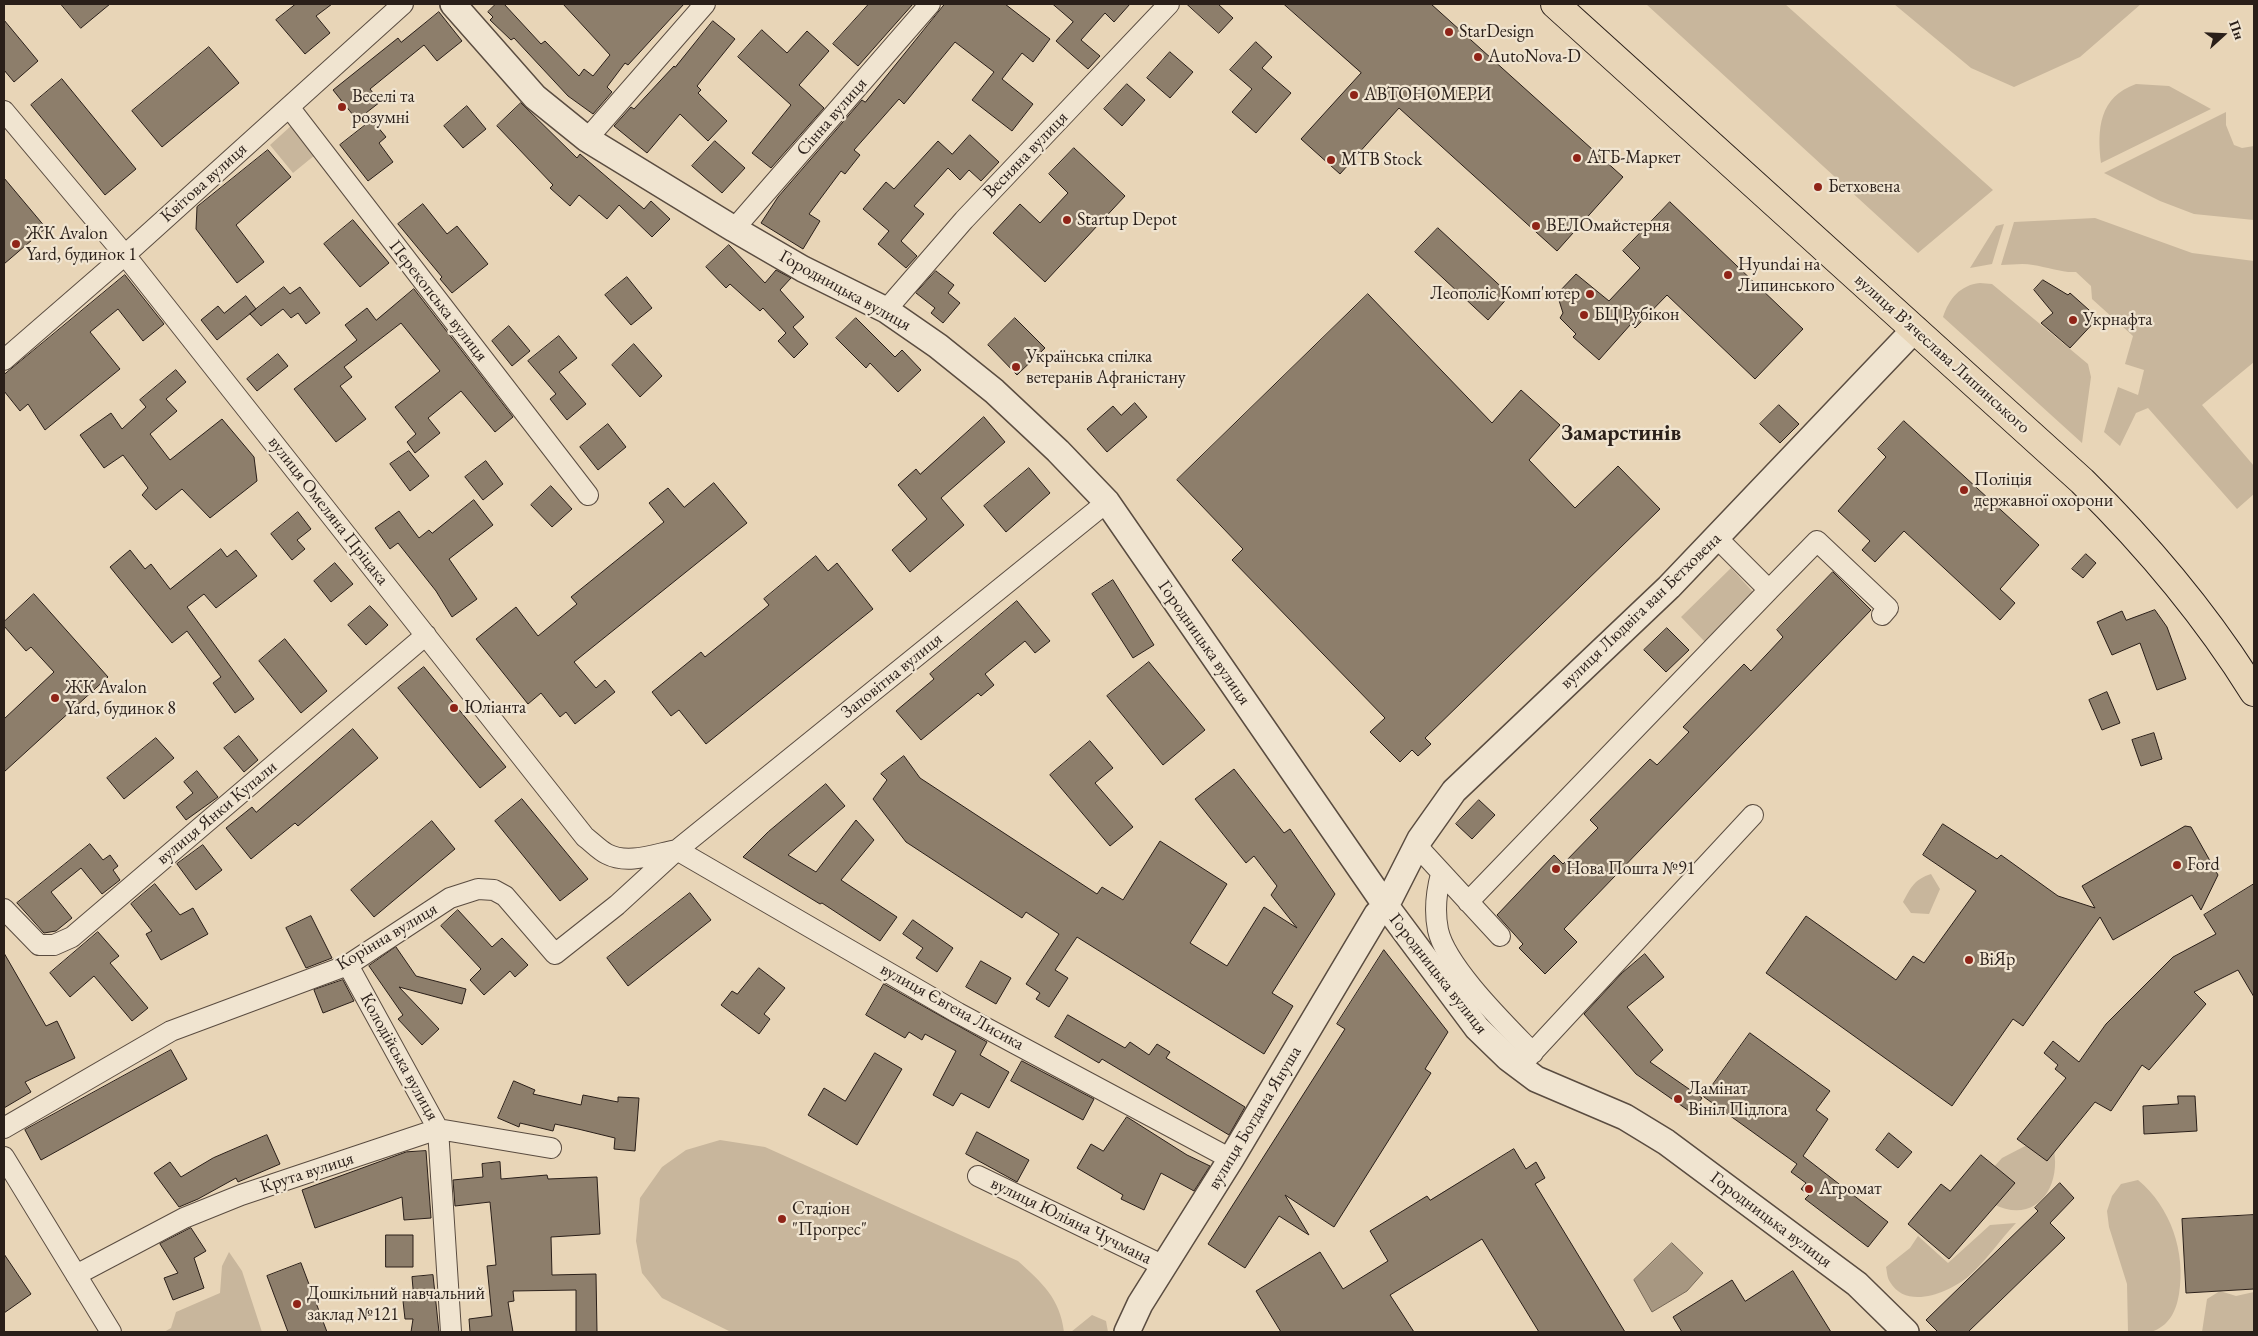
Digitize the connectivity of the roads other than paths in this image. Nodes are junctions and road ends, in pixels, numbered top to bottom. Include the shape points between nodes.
1 (403, 4) edge
2 (705, 4) edge
3 (930, 4) edge
4 (1169, 4) edge
5 (1555, 4) edge
6 (463, 7) edge
7 (289, 107) junction
8 (4, 110) edge
9 (587, 138) junction
10 (734, 230) junction
11 (124, 255) junction
12 (886, 310) junction
13 (1915, 329) junction
14 (4, 360) edge
15 (588, 495) dead end
16 (1107, 502) junction
17 (1817, 541) junction
18 (1725, 546) dead end
19 (1844, 553) dead end
20 (1768, 590) junction
21 (1882, 616) dead end
22 (426, 635) junction
23 (2254, 692) edge
24 (1753, 815) dead end
25 (1417, 846) junction
26 (677, 850) junction
27 (1442, 874) junction
28 (1468, 902) junction
29 (1386, 906) junction
30 (4, 909) edge
31 (1500, 936) dead end
32 (348, 965) junction
33 (1526, 1060) junction
34 (4, 1128) edge
35 (438, 1129) junction
36 (551, 1148) dead end
37 (4, 1157) edge
38 (1231, 1159) junction
39 (978, 1176) dead end
40 (1164, 1266) junction
41 (76, 1275) junction
42 (111, 1332) edge
43 (452, 1332) edge
44 (1127, 1332) edge
45 (1906, 1332) edge

1 - 7 street, Квітова вулиця
2 - 9 street
3 - 10 street, Сінна вулиця
4 - 12 street, Весняна вулиця via 964,220
5 - 13 main road, вулиця Вʼячеслава Липинського
6 - 9 street, Городницька вулиця via 535,97
7 - 11 street, Квітова вулиця
7 - 15 street, Перекопська вулиця
8 - 11 street, вулиця Омеляна Пріцака
9 - 10 street, Городницька вулиця
10 - 12 street, Городницька вулиця
11 - 14 street, Квітова вулиця
11 - 22 street, вулиця Омеляна Пріцака
12 - 16 street, Городницька вулиця via 994,391
13 - 23 main road, вулиця Вʼячеслава Липинського via 2082,481 2150,551
13 - 25 street, вулиця Людвіга ван Бетховена via 1669,587 1454,791
16 - 26 street, Заповітна вулиця
16 - 29 street, Городницька вулиця
17 - 19 street via 1824,534
17 - 20 street
17 - 21 street via 1856,584 1888,608
18 - 20 street
20 - 28 street
22 - 26 street, вулиця Омеляна Пріцака via 592,842 606,854 631,859
22 - 30 street, вулиця Янки Купали via 72,937 54,945 39,945
24 - 33 street
25 - 27 street
25 - 29 street, вулиця Людвіга ван Бетховена
26 - 32 street, Корінна вулиця via 617,905 555,954 505,896 494,890 478,889 450,898
26 - 38 street, вулиця Євгена Лисика via 958,1012
27 - 28 street
27 - 33 street via 1435,898 1438,931 1454,962 1501,1020
28 - 31 street
29 - 33 street, Городницька вулиця via 1477,1028
29 - 38 street, вулиця Богдана Януша via 1377,914
32 - 34 street, Корінна вулиця via 171,1030
32 - 35 street, Колодійська вулиця
33 - 45 street, Городницька вулиця via 1536,1079 1625,1118 1666,1142 1857,1284
35 - 36 street, Крута вулиця
35 - 41 street, Крута вулиця via 241,1195 184,1218
35 - 43 street, Колодійська вулиця
37 - 41 street
38 - 40 street, вулиця Богдана Януша
39 - 40 street, вулиця Юліяна Чучмана
40 - 44 street, вулиця Богдана Януша
41 - 42 street

